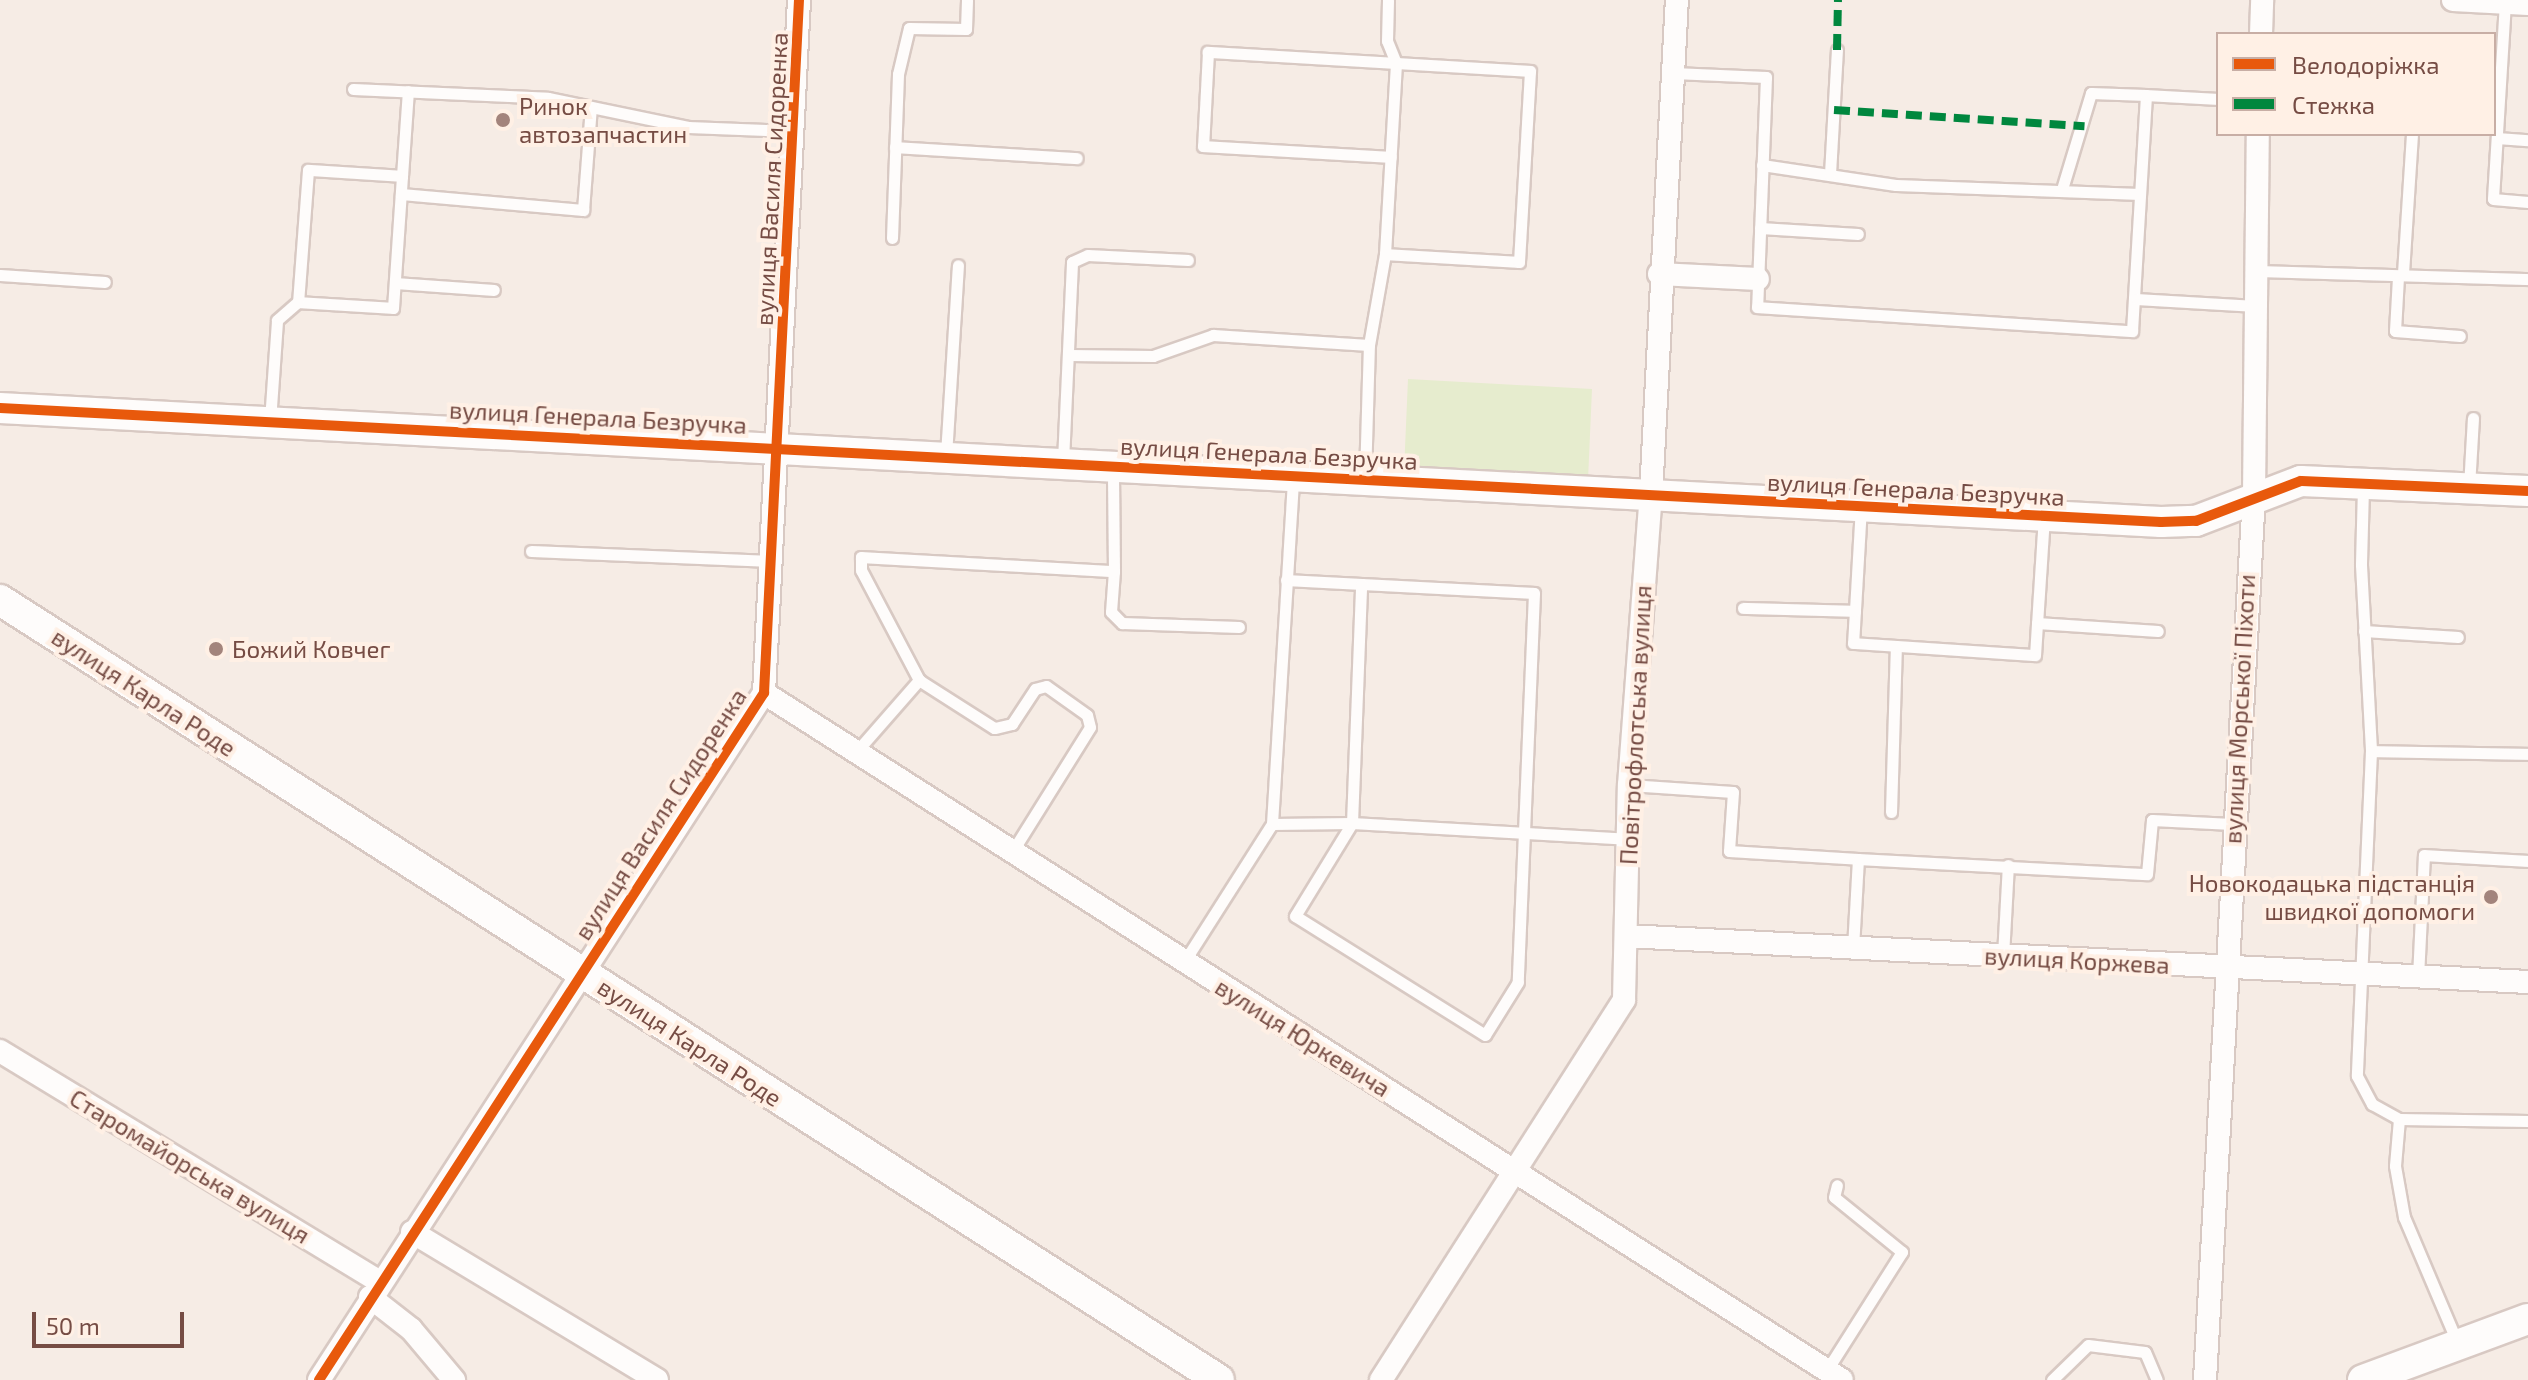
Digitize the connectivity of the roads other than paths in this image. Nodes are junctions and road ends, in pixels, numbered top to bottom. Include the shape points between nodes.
1 (799, 0) edge
2 (967, 0) edge
3 (1388, 0) edge
4 (1677, 0) edge
5 (2262, 0) edge
6 (2453, 0) edge
7 (2505, 2) junction
8 (2528, 4) edge
9 (2261, 32) edge
10 (1837, 50) dead end
11 (1396, 63) junction
12 (1673, 73) junction
13 (353, 89) dead end
14 (408, 91) junction
15 (2146, 95) junction
16 (2497, 95) edge
17 (2216, 99) edge
18 (591, 107) junction
19 (792, 131) junction
20 (2258, 136) edge
21 (2412, 136) edge
22 (2497, 138) junction
23 (2528, 140) edge
24 (895, 147) junction
25 (1391, 157) junction
26 (1077, 158) dead end
27 (1762, 165) junction
28 (1830, 174) junction
29 (402, 176) junction
30 (2062, 189) junction
31 (401, 194) junction
32 (2140, 194) junction
33 (2528, 202) edge
34 (1760, 228) junction
35 (1858, 234) dead end
36 (892, 238) dead end
37 (1385, 254) junction
38 (1188, 260) dead end
39 (958, 265) dead end
40 (2255, 271) junction
41 (1659, 274) junction
42 (0, 275) edge
43 (2401, 275) junction
44 (1758, 279) junction
45 (2528, 279) edge
46 (105, 282) dead end
47 (395, 283) junction
48 (494, 290) dead end
49 (2137, 299) junction
50 (298, 302) junction
51 (2255, 306) junction
52 (2460, 336) dead end
53 (1369, 345) junction
54 (1069, 355) junction
55 (0, 408) edge
56 (2473, 418) dead end
57 (270, 422) junction
58 (779, 446) junction
59 (946, 455) junction
60 (1063, 461) junction
61 (1113, 464) junction
62 (1294, 474) junction
63 (1365, 478) junction
64 (2364, 483) junction
65 (2469, 488) junction
66 (2528, 491) edge
67 (1651, 494) junction
68 (2254, 496) junction
69 (1861, 505) junction
70 (2044, 516) junction
71 (531, 551) dead end
72 (772, 561) junction
73 (1114, 571) junction
74 (1286, 580) junction
75 (1361, 584) junction
76 (0, 600) edge
77 (1743, 608) dead end
78 (1855, 611) junction
79 (2037, 623) junction
80 (1239, 627) dead end
81 (2158, 631) dead end
82 (2364, 631) junction
83 (2458, 637) dead end
84 (1896, 646) junction
85 (919, 680) junction
86 (764, 693) junction
87 (2371, 751) junction
88 (856, 752) junction
89 (2528, 754) edge
90 (1629, 785) junction
91 (1891, 812) dead end
92 (1352, 823) junction
93 (1272, 824) junction
94 (2232, 824) junction
95 (1524, 833) junction
96 (1627, 839) junction
97 (1012, 852) junction
98 (1858, 859) junction
99 (2528, 861) edge
100 (2008, 865) junction
101 (1626, 936) junction
102 (1853, 948) junction
103 (2003, 956) junction
104 (1184, 962) junction
105 (2224, 967) junction
106 (581, 972) junction
107 (2358, 974) junction
108 (2418, 977) junction
109 (2528, 982) edge
110 (0, 1051) edge
111 (2399, 1119) junction
112 (2528, 1121) edge
113 (1513, 1169) junction
114 (1837, 1185) dead end
115 (412, 1232) junction
116 (375, 1289) junction
117 (2528, 1319) edge
118 (2458, 1345) junction
119 (1834, 1375) edge
120 (319, 1380) edge
121 (454, 1380) edge
122 (657, 1380) edge
123 (1219, 1380) edge
124 (1381, 1380) edge
125 (2052, 1380) edge
126 (2157, 1380) edge
127 (2205, 1380) edge
128 (2363, 1380) edge

1 - 19 street, вулиця Василя Сидоренка
2 - 24 lane via 966,29 909,28 898,74
3 - 11 lane via 1387,41
4 - 12 street, Повітрофлотська вулиця
5 - 9 street
6 - 7 street
7 - 8 street
7 - 16 lane
10 - 28 lane
11 - 25 lane
11 - 25 lane via 1208,52 1203,146
11 - 37 lane via 1530,71 1519,262
12 - 27 lane via 1766,77
12 - 41 street, Повітрофлотська вулиця
13 - 14 lane
14 - 18 lane via 548,98
14 - 29 lane
15 - 17 lane
15 - 30 lane via 2091,93
15 - 32 lane
16 - 22 lane
18 - 19 lane via 688,127
18 - 31 lane via 583,210
19 - 58 street, вулиця Василя Сидоренка
20 - 40 street, вулиця Морської Піхоти
21 - 43 lane
22 - 23 lane
22 - 33 lane via 2493,199
24 - 26 lane
24 - 36 lane
25 - 37 lane
27 - 28 lane
27 - 34 lane
28 - 30 lane via 1896,185
29 - 31 lane
29 - 50 lane via 308,170
30 - 32 lane
31 - 47 lane
32 - 49 lane
34 - 35 lane
34 - 44 lane
37 - 53 lane
38 - 54 lane via 1088,255 1072,262
39 - 59 lane
40 - 43 lane
40 - 51 street, вулиця Морської Піхоти
41 - 44 street
41 - 67 street, Повітрофлотська вулиця
42 - 46 lane
43 - 45 lane
43 - 52 lane via 2395,331
44 - 49 lane via 1757,307 2132,331
47 - 48 lane
47 - 50 lane via 393,308
49 - 51 lane
50 - 57 lane via 277,320
51 - 68 street, вулиця Морської Піхоти
53 - 54 lane via 1213,335 1153,356
53 - 63 lane
54 - 60 lane
55 - 57 street, вулиця Генерала Безручка
56 - 65 lane
57 - 58 street, вулиця Генерала Безручка
58 - 59 street, вулиця Генерала Безручка
58 - 72 street, вулиця Василя Сидоренка
59 - 60 street, вулиця Генерала Безручка
60 - 61 street, вулиця Генерала Безручка
61 - 62 street, вулиця Генерала Безручка
61 - 73 lane
62 - 63 street, вулиця Генерала Безручка
62 - 74 lane
63 - 67 street, вулиця Генерала Безручка
64 - 65 street, вулиця Генерала Безручка
64 - 68 street, вулиця Генерала Безручка via 2301,481
64 - 82 lane
65 - 66 street, вулиця Генерала Безручка
67 - 69 street, вулиця Генерала Безручка
67 - 90 street, Повітрофлотська вулиця
68 - 70 street, вулиця Генерала Безручка via 2196,521
68 - 94 street, вулиця Морської Піхоти
69 - 70 street, вулиця Генерала Безручка
69 - 78 lane
70 - 79 lane
71 - 72 lane
72 - 86 street, вулиця Василя Сидоренка
73 - 80 lane via 1111,612 1122,623
73 - 85 lane via 861,557 861,570
74 - 75 lane
74 - 93 lane
75 - 92 lane
75 - 95 lane via 1534,593
76 - 106 street, вулиця Карла Роде
77 - 78 lane
78 - 84 lane via 1853,643
79 - 81 lane
79 - 84 lane via 2035,655
82 - 83 lane
82 - 87 lane
84 - 91 lane
85 - 88 lane
85 - 97 lane via 994,728 1012,724 1035,689 1046,686 1087,715 1090,727
86 - 88 street, вулиця Юркевича
86 - 106 street, вулиця Василя Сидоренка
87 - 89 lane
87 - 107 lane
88 - 97 street, вулиця Юркевича
90 - 96 street, Повітрофлотська вулиця
90 - 98 lane via 1733,792 1729,851
92 - 93 lane
92 - 95 lane
92 - 95 lane via 1295,916 1485,1035 1518,982
93 - 104 lane
94 - 100 lane via 2152,820 2147,874
94 - 105 street, вулиця Морської Піхоти
95 - 96 lane
96 - 101 street, Повітрофлотська вулиця
97 - 104 street, вулиця Юркевича
98 - 100 lane
98 - 102 lane
99 - 108 lane via 2424,855
100 - 103 lane
101 - 102 street, вулиця Коржева
101 - 113 street, Повітрофлотська вулиця via 1624,1000
102 - 103 street, вулиця Коржева
103 - 105 street, вулиця Коржева
104 - 113 street, вулиця Юркевича
105 - 107 street, вулиця Коржева
105 - 127 street, вулиця Морської Піхоти
106 - 115 street, вулиця Василя Сидоренка
106 - 123 street, вулиця Карла Роде
107 - 108 street, вулиця Коржева
107 - 111 lane via 2357,1076 2372,1104
108 - 109 street, вулиця Коржева
110 - 116 street, Старомайорська вулиця
111 - 112 lane
111 - 118 lane via 2395,1166 2404,1217
113 - 119 street, вулиця Юркевича
113 - 124 street, Повітрофлотська вулиця
114 - 119 lane via 1834,1197 1902,1252
115 - 116 street, вулиця Василя Сидоренка
115 - 122 street
116 - 120 street, вулиця Василя Сидоренка
116 - 121 street, Старомайорська вулиця
117 - 118 street
118 - 128 street
125 - 126 lane via 2088,1345 2145,1352

